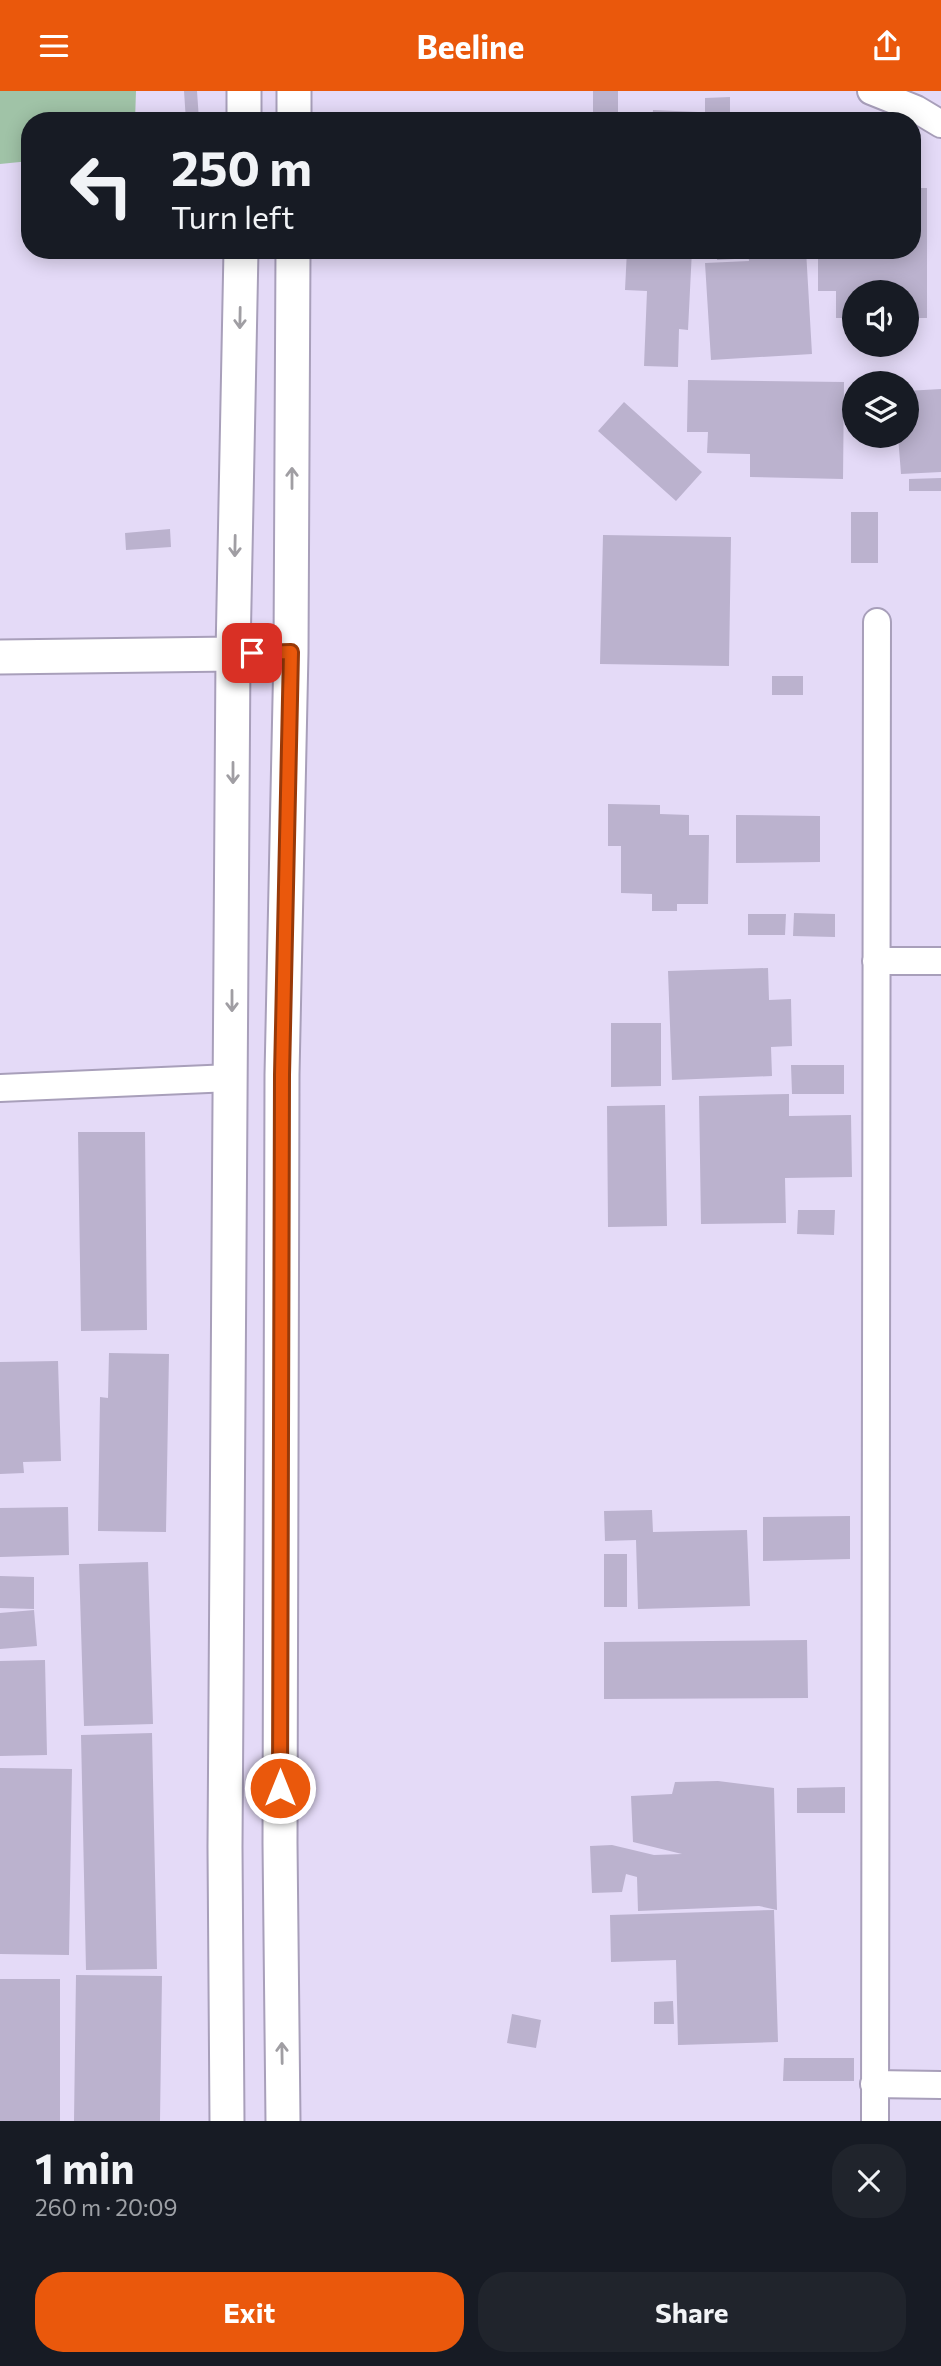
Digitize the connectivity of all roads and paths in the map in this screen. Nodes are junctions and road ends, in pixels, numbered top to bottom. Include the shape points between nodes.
1 (244, 91) edge
2 (294, 91) edge
3 (871, 91) edge
4 (916, 100) edge
5 (244, 112) edge
6 (294, 112) edge
7 (941, 124) edge
8 (241, 259) edge
9 (293, 259) edge
10 (877, 622) dead end
11 (291, 652) junction
12 (233, 654) junction
13 (0, 657) edge
14 (876, 961) junction
15 (941, 961) edge
16 (231, 1078) junction
17 (0, 1088) edge
18 (874, 2084) junction
19 (941, 2085) edge
20 (227, 2121) edge
21 (283, 2121) edge
22 (875, 2121) edge

1 - 5 street
2 - 6 street
3 - 4 street
4 - 7 street
8 -> 12 street
11 -> 9 street
10 - 14 street
11 - 12 street
21 -> 11 street via 282,1075
12 - 13 street
12 -> 16 street
14 - 15 street
14 - 18 street
16 - 17 street
16 - 20 street
18 - 19 street
18 - 22 street

